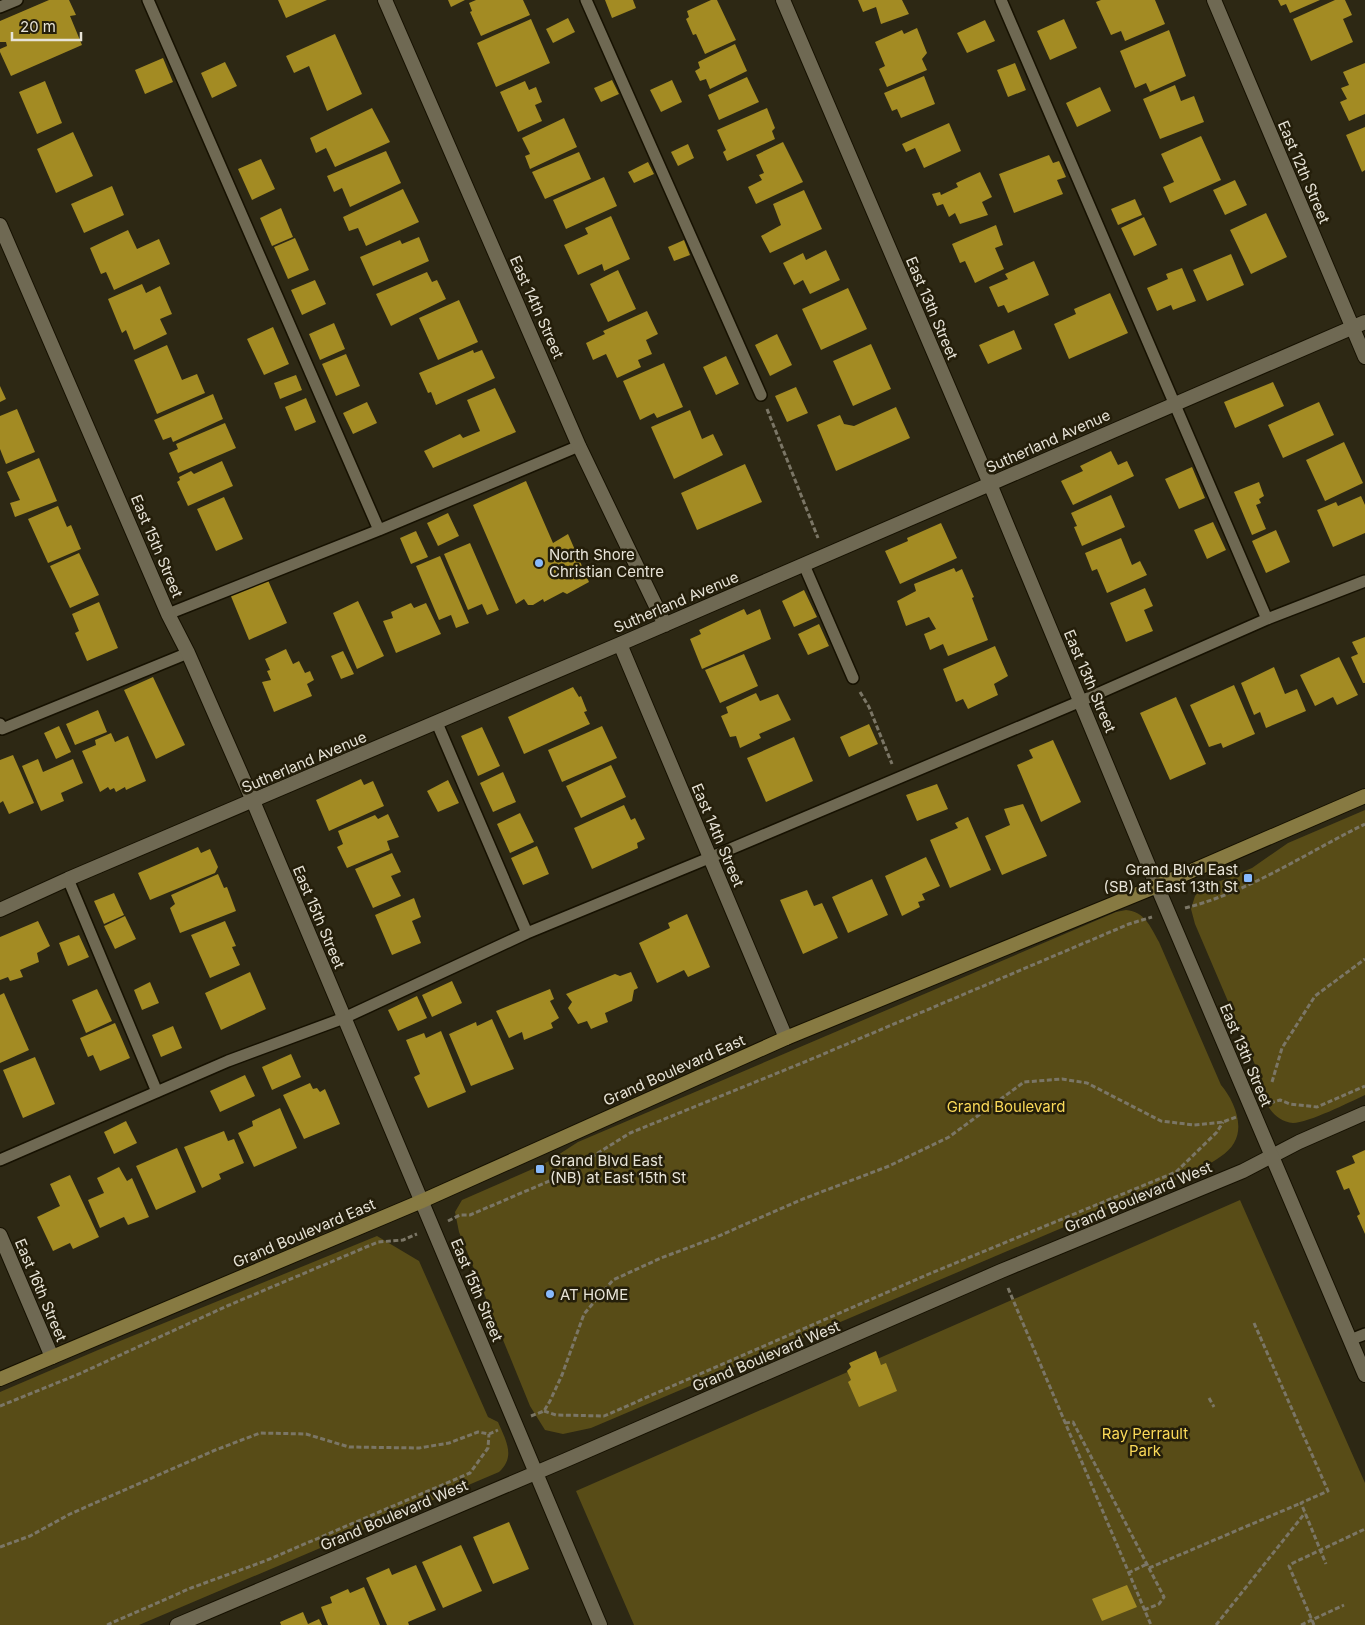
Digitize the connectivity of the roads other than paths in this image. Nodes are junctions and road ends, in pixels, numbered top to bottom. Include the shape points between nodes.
1 (17, 0) edge
2 (148, 0) edge
3 (385, 0) edge
4 (586, 0) edge
5 (783, 0) edge
6 (1000, 0) edge
7 (1214, 0) edge
8 (0, 7) edge
9 (0, 225) edge
10 (1359, 325) edge
11 (1365, 357) edge
12 (761, 395) road end
13 (1174, 404) junction
14 (579, 446) junction
15 (990, 484) junction
16 (379, 530) junction
17 (804, 565) junction
18 (1365, 580) edge
19 (168, 614) junction
20 (1267, 619) junction
21 (665, 625) junction
22 (620, 644) junction
23 (188, 654) junction
24 (852, 678) road end
25 (1081, 701) junction
26 (437, 723) junction
27 (1, 728) edge
28 (1365, 796) edge
29 (253, 801) junction
30 (709, 858) junction
31 (68, 879) junction
32 (1157, 886) junction
33 (0, 910) edge
34 (526, 933) junction
35 (344, 1018) junction
36 (786, 1038) junction
37 (157, 1092) junction
38 (1365, 1113) edge
39 (1272, 1156) junction
40 (0, 1160) edge
41 (422, 1201) junction
42 (0, 1235) edge
43 (1365, 1334) edge
44 (1350, 1340) junction
45 (52, 1357) junction
46 (1365, 1375) edge
47 (0, 1379) edge
48 (536, 1473) junction
49 (178, 1625) edge
50 (600, 1625) edge

1 - 8 lane
2 - 16 lane
3 - 14 street, East 14th Street
4 - 12 lane
5 - 15 street, East 13th Street
6 - 13 lane
7 - 10 street, East 12th Street
9 - 19 street, East 15th Street
10 - 11 street, East 12th Street
10 - 13 street, Sutherland Avenue
13 - 15 street, Sutherland Avenue
13 - 20 lane
14 - 16 lane
14 - 21 street, East 14th Street
15 - 17 street, Sutherland Avenue
15 - 25 street, East 13th Street
16 - 19 lane
17 - 21 street, Sutherland Avenue
17 - 24 lane
18 - 20 lane
19 - 23 street, East 15th Street
20 - 25 lane
21 - 22 street, Sutherland Avenue
22 - 26 street, Sutherland Avenue
22 - 30 street, East 14th Street
23 - 27 lane
23 - 29 street, East 15th Street
25 - 30 lane
25 - 32 street, East 13th Street
26 - 29 street, Sutherland Avenue
26 - 34 lane
28 - 32 main road, Grand Boulevard East
29 - 31 street, Sutherland Avenue
29 - 35 street, East 15th Street
30 - 34 lane
30 - 36 street, East 14th Street
31 - 33 street, Sutherland Avenue
31 - 37 lane
32 - 36 main road, Grand Boulevard East
32 - 39 street, East 13th Street
34 - 35 lane
35 - 37 lane via 228,1060
35 - 41 street, East 15th Street
36 - 41 main road, Grand Boulevard East
37 - 40 lane
38 - 39 street, Grand Boulevard West
39 - 44 street, East 13th Street
39 - 48 street, Grand Boulevard West
41 - 45 main road, Grand Boulevard East
41 - 48 street, East 15th Street
42 - 45 street, East 16th Street
43 - 44 lane
44 - 46 street, East 13th Street
45 - 47 main road, Grand Boulevard East
48 - 49 street, Grand Boulevard West
48 - 50 street, East 15th Street

